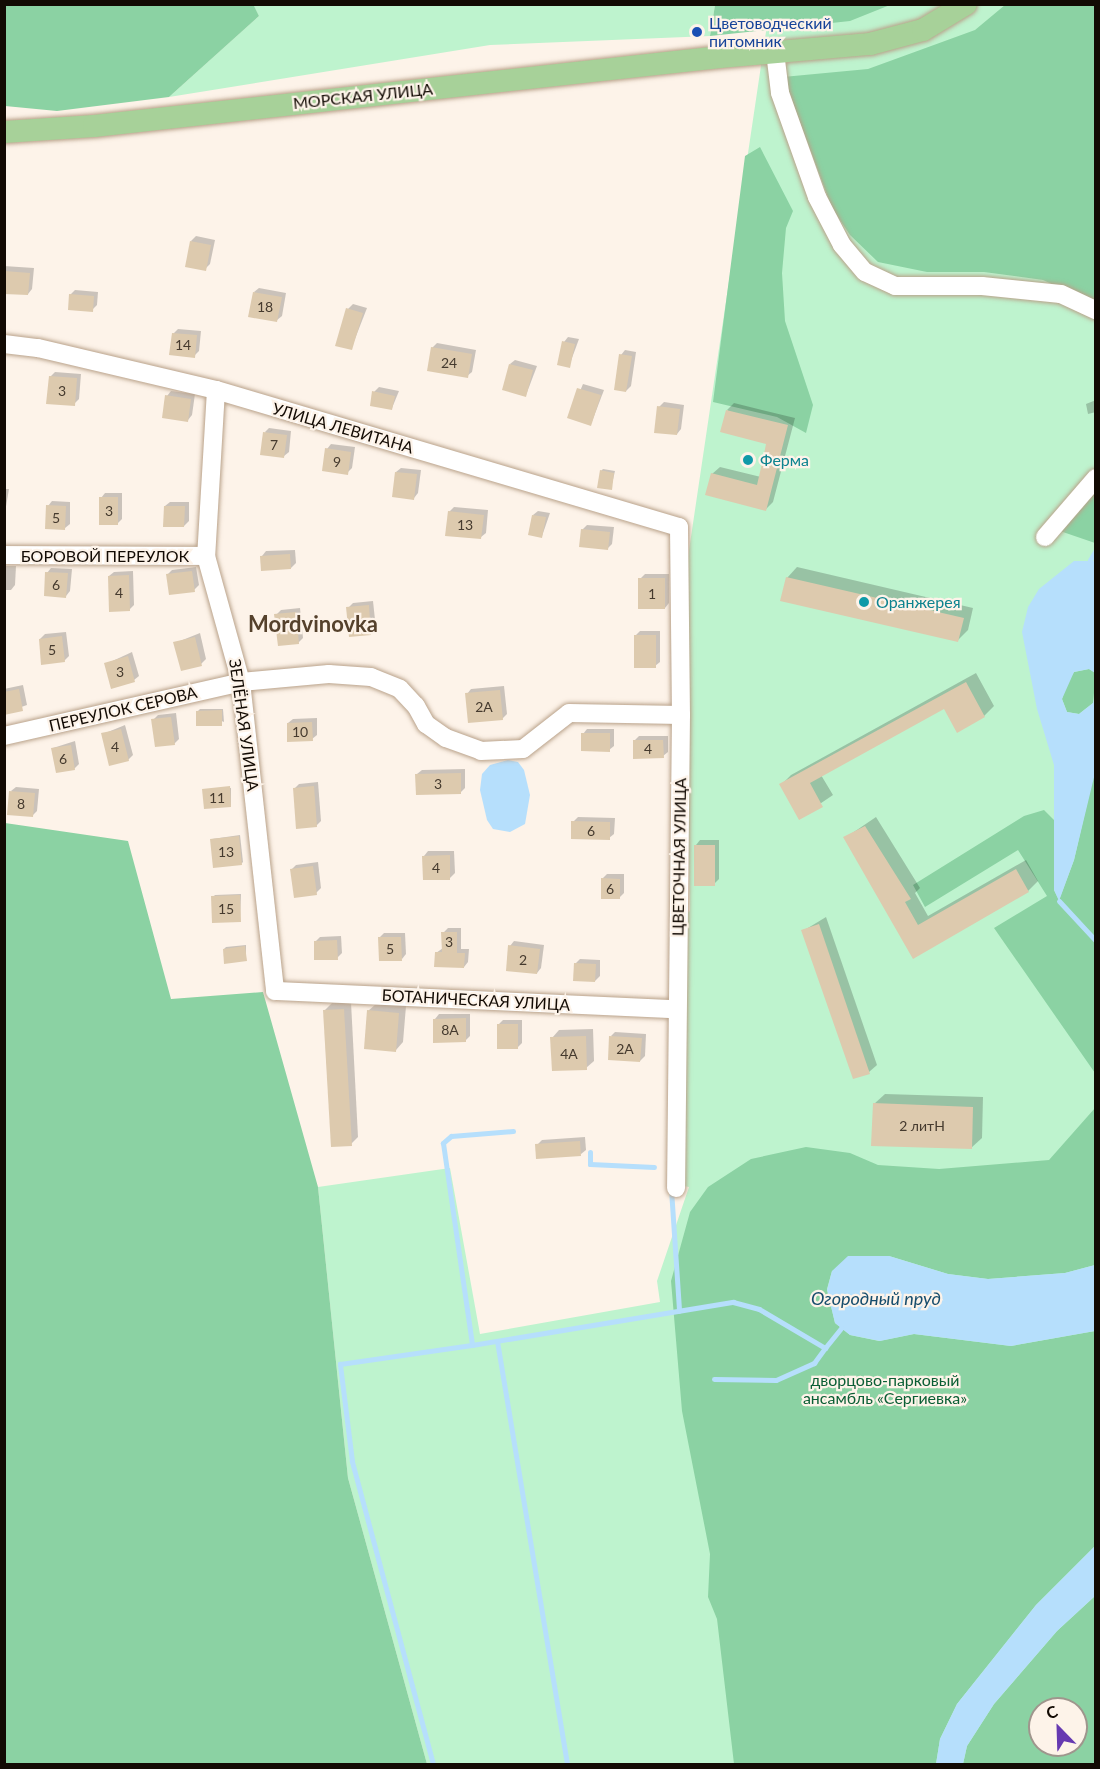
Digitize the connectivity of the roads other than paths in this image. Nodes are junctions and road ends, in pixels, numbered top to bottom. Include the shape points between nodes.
1 (966, 4) edge
2 (775, 52) junction
3 (4, 132) edge
4 (1095, 310) edge
5 (4, 344) edge
6 (216, 390) junction
7 (1095, 478) edge
8 (679, 527) joint
9 (1045, 537) dead end
10 (4, 555) edge
11 (206, 556) junction
12 (241, 682) junction
13 (681, 715) junction
14 (4, 736) edge
15 (275, 992) joint
16 (677, 1009) junction
17 (676, 1188) dead end

1 - 2 main road, МОРСКАЯ УЛИЦА via 923,30 896,39
2 - 3 main road, МОРСКАЯ УЛИЦА via 94,126
2 - 4 street via 780,93 817,197 842,245 865,272 895,286 982,286 1061,294
5 - 6 street, УЛИЦА ЛЕВИТАНА via 38,348
6 - 8 street, УЛИЦА ЛЕВИТАНА
6 - 11 street, ЗЕЛЁНАЯ УЛИЦА
7 - 9 street
8 - 13 street, ЦВЕТОЧНАЯ УЛИЦА
10 - 11 street, БОРОВОЙ ПЕРЕУЛОК
11 - 12 street, ЗЕЛЁНАЯ УЛИЦА
12 - 13 street, ПЕРЕУЛОК СЕРОВА via 329,674 372,677 400,690 426,723 440,733 481,751 523,750 569,713
12 - 14 street, ПЕРЕУЛОК СЕРОВА
12 - 15 street, ЗЕЛЁНАЯ УЛИЦА
13 - 16 street, ЦВЕТОЧНАЯ УЛИЦА
15 - 16 street, БОТАНИЧЕСКАЯ УЛИЦА
16 - 17 street, ЦВЕТОЧНАЯ УЛИЦА

